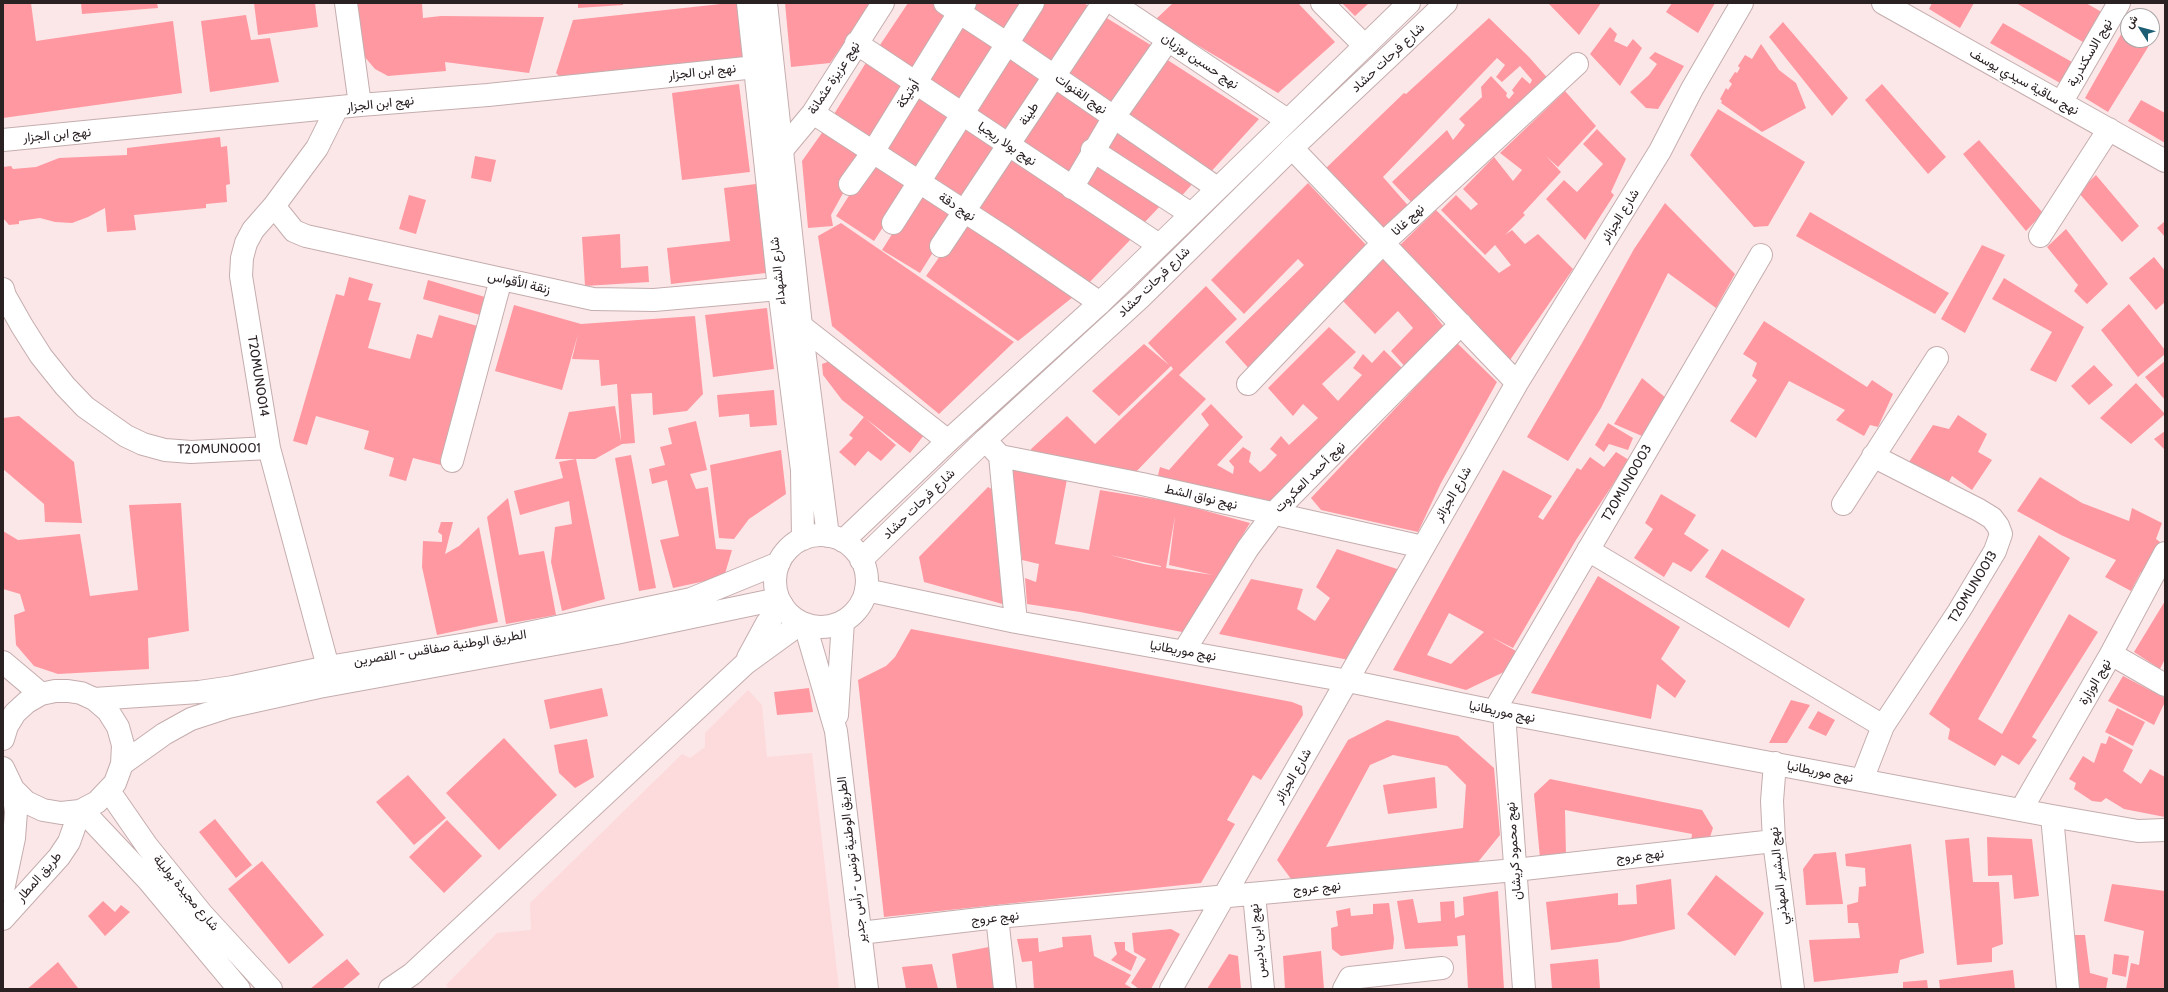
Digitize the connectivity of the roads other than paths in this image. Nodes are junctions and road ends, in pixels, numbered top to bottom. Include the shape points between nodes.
1 (346, 3) edge
2 (748, 3) edge
3 (766, 3) edge
4 (883, 3) edge
5 (1033, 3) edge
6 (1103, 3) edge
7 (1113, 3) edge
8 (1322, 3) edge
9 (1409, 3) edge
10 (1446, 3) edge
11 (1742, 3) edge
12 (2119, 3) edge
13 (956, 6) edge
14 (1896, 6) edge
15 (1137, 9) edge
16 (1168, 40) junction
17 (856, 43) junction
18 (1006, 43) junction
19 (1365, 46) junction
20 (1577, 64) dead end
21 (756, 67) junction
22 (1054, 76) junction
23 (915, 83) junction
24 (2061, 103) junction
25 (360, 104) junction
26 (337, 108) junction
27 (813, 113) junction
28 (962, 115) junction
29 (1114, 117) junction
30 (1287, 120) junction
31 (2109, 129) junction
32 (3, 140) edge
33 (1009, 144) junction
34 (1292, 148) junction
35 (782, 150) junction
36 (1092, 150) junction
37 (873, 152) junction
38 (2165, 161) edge
39 (919, 182) junction
40 (850, 184) dead end
41 (1072, 188) junction
42 (1217, 188) junction
43 (274, 206) junction
44 (964, 212) junction
45 (1191, 214) junction
46 (893, 222) dead end
47 (2040, 236) dead end
48 (1382, 244) junction
49 (1159, 245) junction
50 (941, 246) dead end
51 (1761, 255) dead end
52 (501, 279) junction
53 (779, 288) junction
54 (4, 294) edge
55 (1100, 303) junction
56 (1461, 324) junction
57 (801, 326) junction
58 (1937, 358) dead end
59 (1517, 383) junction
60 (1248, 384) dead end
61 (985, 440) junction
62 (948, 441) junction
63 (269, 448) junction
64 (1000, 456) junction
65 (1873, 456) junction
66 (452, 461) dead end
67 (1843, 504) dead end
68 (1274, 514) junction
69 (836, 538) junction
70 (803, 539) junction
71 (1423, 547) junction
72 (1588, 550) junction
73 (2165, 553) edge
74 (861, 560) junction
75 (779, 563) junction
76 (866, 590) junction
77 (780, 602) junction
78 (843, 621) junction
79 (1016, 622) junction
80 (803, 624) junction
81 (1184, 651) junction
82 (2111, 654) junction
83 (3, 662) edge
84 (746, 663) junction
85 (328, 667) junction
86 (1348, 681) junction
87 (2165, 685) edge
88 (41, 694) junction
89 (94, 699) junction
90 (1499, 712) junction
91 (1883, 726) junction
92 (4, 730) edge
93 (836, 731) junction
94 (1775, 763) junction
95 (122, 764) junction
96 (3, 768) edge
97 (1862, 780) junction
98 (13, 789) junction
99 (109, 791) junction
100 (81, 810) junction
101 (2021, 810) junction
102 (2052, 816) junction
103 (2138, 830) junction
104 (2165, 830) edge
105 (1774, 841) junction
106 (2165, 846) edge
107 (1515, 870) junction
108 (3, 890) edge
109 (1254, 894) junction
110 (1223, 898) junction
111 (997, 917) junction
112 (3, 919) edge
113 (860, 932) junction
114 (1442, 968) dead end
115 (407, 982) edge
116 (239, 989) edge
117 (271, 989) edge
118 (390, 989) edge
119 (867, 989) edge
120 (1005, 989) edge
121 (1171, 989) edge
122 (1263, 989) edge
123 (1344, 989) edge
124 (1524, 989) edge
125 (1792, 989) edge
126 (2068, 989) edge

1 - 25 street
2 - 21 street, شارع الشهداء
3 - 35 street, شارع الشهداء
4 - 17 street, نهج عزيزة عثمانة
5 - 18 street
6 - 22 street, طينة
7 - 15 street, نهج حسين بوزيان
8 - 19 street
9 - 19 street, شارع فرحات حشاد
10 - 34 street, شارع فرحات حشاد
11 - 59 street, شارع الجزائر via 1692,89 1660,151
12 - 24 street, نهج الاسكندرية
13 - 18 street, نهج القنوات
13 - 23 street, أوتيكة
14 - 24 street, نهج ساقية سيدي يوسف
15 - 16 street, نهج حسين بوزيان
16 - 29 street
16 - 30 street, نهج حسين بوزيان
17 - 23 street, نهج بولا ريجيا
17 - 27 street, نهج عزيزة عثمانة
18 - 22 street, نهج القنوات
18 - 28 street
19 - 30 street, شارع فرحات حشاد
20 - 48 street, نهج غانا
21 - 25 street, نهج ابن الجزار via 488,95
21 - 53 street, شارع الشهداء
22 - 29 street, نهج القنوات
22 - 33 street, طينة
23 - 28 street, نهج بولا ريجيا
23 - 37 street, أوتيكة
24 - 31 street, نهج ساقية سيدي يوسف
25 - 26 street, نهج ابن الجزار
26 - 32 street, نهج ابن الجزار
26 - 43 street, T20MUN0014 via 318,148
27 - 35 street, نهج عزيزة عثمانة
27 - 37 street, نهج دقة
28 - 33 street, نهج بولا ريجيا
28 - 39 street
29 - 36 street
29 - 42 street, نهج القنوات
30 - 42 street, شارع فرحات حشاد
31 - 38 street, نهج ساقية سيدي يوسف
31 - 47 street
33 - 41 street, نهج بولا ريجيا
33 - 44 street, طينة
34 - 48 street
34 - 61 street, شارع فرحات حشاد via 1140,298
35 - 57 street, شارع الشهداء
36 - 41 street
36 - 45 street
37 - 39 street, نهج دقة
37 - 40 street, أوتيكة
39 - 44 street, نهج دقة
39 - 46 street
41 - 49 street, نهج بولا ريجيا
42 - 45 street, شارع فرحات حشاد
43 - 52 street, زنقة الأقواس via 294,231 306,236
43 - 63 street, T20MUN0014 via 253,230 246,243 241,276
44 - 50 street, طينة
44 - 55 street, نهج دقة
45 - 49 street, شارع فرحات حشاد
48 - 56 street
48 - 60 street, نهج غانا
49 - 55 street, شارع فرحات حشاد
51 - 72 street, T20MUN0003
52 - 53 street, زنقة الأقواس via 577,296 610,300 654,300
52 - 66 street
53 - 70 street, شارع الشهداء via 802,470
54 - 63 street, T20MUN0001 via 41,356 65,386 85,407 126,436 166,450 191,452
55 - 62 street, شارع فرحات حشاد
56 - 59 street
56 - 68 street, نهج أحمد العكروت
57 - 62 street
57 - 69 street, شارع الشهداء
58 - 65 street
59 - 71 street, شارع الجزائر
61 - 64 street
61 - 74 street, شارع فرحات حشاد
62 - 69 street, شارع فرحات حشاد
63 - 85 street, T20MUN0014
64 - 68 street, نهج نواق الشط via 1142,484
64 - 79 street
65 - 67 street
65 - 91 street, T20MUN0013 via 1979,510 1992,518 2001,534 1995,552 1959,611
68 - 71 street, نهج نواق الشط
68 - 81 street, نهج أحمد العكروت via 1248,548
69 - 70 street via 815,536
69 - 74 street via 853,549
70 - 75 street via 788,549
71 - 86 street, شارع الجزائر
72 - 90 street, T20MUN0003
72 - 91 street
73 - 82 street, نهج الوزارة
74 - 76 street via 865,569
75 - 77 street via 775,587
75 - 85 street, الطريق الوطنية صفاقس - القصرين via 691,599 509,637
76 - 78 street via 857,608
76 - 79 street, نهج موريطانيا
77 - 80 street via 790,615
77 - 84 street
77 - 95 street, الطريق الوطنية صفاقس - القصرين via 319,687 228,707 190,719
78 - 80 street via 831,626 818,627
78 - 93 street, الطريق الوطنية تونس - رأس جدير
79 - 81 street, نهج موريطانيا
80 - 84 street
80 - 93 street, الطريق الوطنية تونس - رأس جدير
81 - 86 street, نهج موريطانيا
82 - 87 street
82 - 101 street, نهج الوزارة
83 - 88 street
84 - 115 street
85 - 89 street, الطريق الوطنية صفاقس - القصرين via 199,692
86 - 90 street, نهج موريطانيا
86 - 110 street, شارع الجزائر
88 - 89 street via 68,691
88 - 92 street via 15,712
89 - 95 street via 108,711 118,727 123,745
90 - 94 street, نهج موريطانيا
90 - 107 street, نهج محمود كريشان
91 - 97 street, T20MUN0013
93 - 113 street, الطريق الوطنية تونس - رأس جدير
94 - 97 street, نهج موريطانيا
94 - 105 street, نهج البشير المهذبي via 1772,802
95 - 99 street
96 - 98 street
97 - 101 street, نهج موريطانيا
98 - 100 street via 26,802 43,810 61,813
98 - 108 street, طريق المطار via 16,812 14,838
99 - 100 street via 97,802
99 - 117 street, شارع مجيدة بوليلة via 146,846 197,908
100 - 112 street, طريق المطار via 69,842 59,858
100 - 116 street, شارع مجيدة بوليلة via 153,886
101 - 102 street, نهج موريطانيا
102 - 103 street, نهج موريطانيا
102 - 126 street
103 - 104 street, نهج موريطانيا
103 - 106 street, نهج موريطانيا
105 - 107 street, نهج عروج
105 - 125 street, نهج البشير المهذبي
107 - 109 street, نهج عروج
107 - 124 street, نهج محمود كريشان
109 - 110 street, نهج عروج
109 - 122 street, نهج ابن باديس
110 - 111 street, نهج عروج
110 - 121 street, شارع الجزائر
111 - 113 street, نهج عروج
111 - 120 street
113 - 119 street, الطريق الوطنية تونس - رأس جدير
114 - 123 street via 1350,978
115 - 118 street

